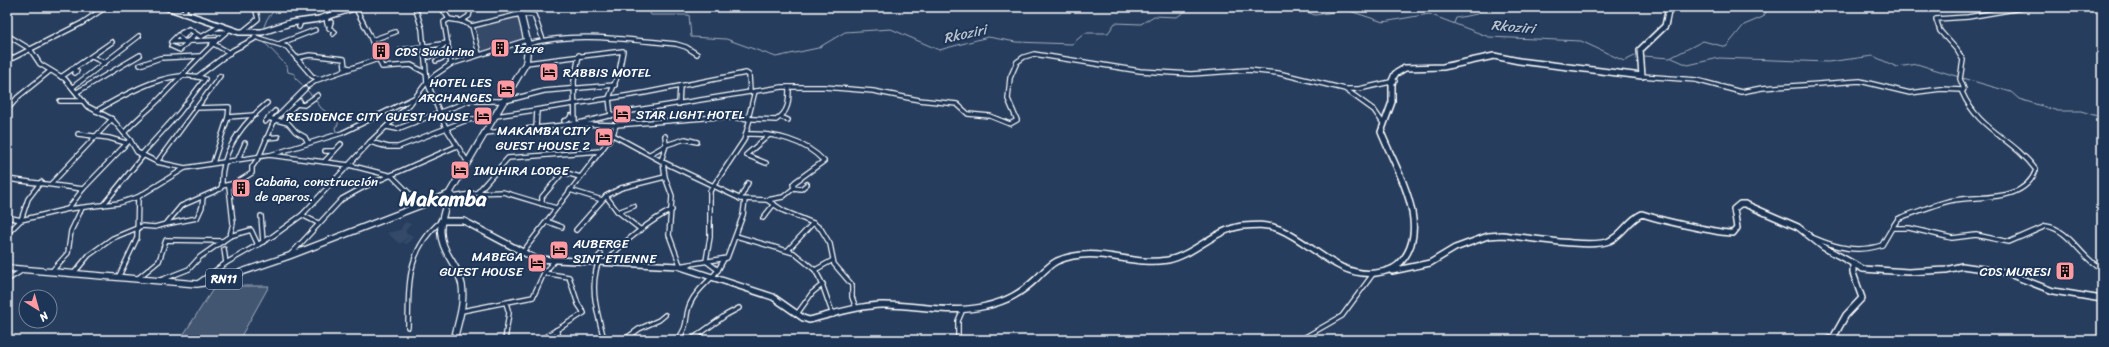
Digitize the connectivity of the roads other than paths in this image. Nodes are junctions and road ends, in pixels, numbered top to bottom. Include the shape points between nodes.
1 (106, 7) edge
2 (113, 7) edge
3 (166, 7) edge
4 (186, 7) edge
5 (263, 7) edge
6 (356, 7) edge
7 (415, 7) edge
8 (441, 7) edge
9 (471, 7) edge
10 (519, 7) edge
11 (1669, 7) edge
12 (2028, 7) edge
13 (255, 8) edge
14 (347, 8) edge
15 (102, 10) junction
16 (182, 14) junction
17 (520, 14) junction
18 (326, 16) junction
19 (449, 19) junction
20 (301, 21) junction
21 (460, 21) junction
22 (220, 26) junction
23 (472, 26) junction
24 (299, 27) dead end
25 (228, 30) junction
26 (315, 30) dead end
27 (193, 32) junction
28 (395, 32) dead end
29 (242, 33) junction
30 (333, 34) dead end
31 (7, 35) edge
32 (139, 36) dead end
33 (184, 36) junction
34 (206, 36) junction
35 (220, 36) junction
36 (257, 36) junction
37 (372, 40) junction
38 (543, 40) junction
39 (214, 41) junction
40 (112, 42) dead end
41 (528, 42) junction
42 (185, 43) junction
43 (447, 43) junction
44 (280, 44) junction
45 (171, 46) dead end
46 (424, 46) junction
47 (30, 49) junction
48 (401, 50) dead end
49 (230, 53) junction
50 (294, 54) junction
51 (479, 54) junction
52 (697, 54) dead end
53 (140, 55) dead end
54 (307, 55) junction
55 (449, 55) junction
56 (579, 55) junction
57 (200, 56) junction
58 (429, 57) dead end
59 (82, 58) dead end
60 (90, 58) junction
61 (296, 58) junction
62 (378, 58) junction
63 (436, 61) dead end
64 (7, 62) edge
65 (526, 63) junction
66 (105, 64) junction
67 (451, 64) junction
68 (140, 65) dead end
69 (72, 69) junction
70 (345, 69) junction
71 (50, 71) junction
72 (75, 73) dead end
73 (426, 73) junction
74 (220, 76) dead end
75 (1642, 76) junction
76 (61, 77) junction
77 (180, 77) junction
78 (198, 77) junction
79 (328, 77) junction
80 (317, 79) junction
81 (1393, 81) junction
82 (427, 82) junction
83 (324, 83) dead end
84 (615, 85) junction
85 (308, 86) dead end
86 (317, 86) dead end
87 (680, 86) junction
88 (73, 87) junction
89 (576, 87) junction
90 (788, 88) junction
91 (305, 89) dead end
92 (1344, 89) junction
93 (1962, 90) junction
94 (750, 91) junction
95 (755, 91) junction
96 (77, 92) junction
97 (318, 95) dead end
98 (418, 96) junction
99 (610, 98) junction
100 (60, 101) dead end
101 (83, 101) junction
102 (300, 101) dead end
103 (505, 101) junction
104 (267, 103) dead end
105 (296, 104) junction
106 (574, 104) junction
107 (679, 104) junction
108 (196, 108) junction
109 (7, 110) edge
110 (537, 110) junction
111 (96, 111) junction
112 (275, 111) dead end
113 (439, 112) junction
114 (254, 115) junction
115 (496, 116) junction
116 (611, 116) junction
117 (781, 117) junction
118 (268, 118) junction
119 (112, 119) junction
120 (228, 119) junction
121 (275, 119) junction
122 (749, 119) junction
123 (284, 120) junction
124 (788, 120) dead end
125 (265, 122) dead end
126 (492, 122) junction
127 (1383, 123) junction
128 (575, 124) junction
129 (616, 125) junction
130 (386, 127) junction
131 (446, 128) junction
132 (536, 128) junction
133 (124, 133) junction
134 (484, 133) junction
135 (78, 134) dead end
136 (337, 134) junction
137 (746, 134) junction
138 (613, 135) junction
139 (769, 135) junction
140 (666, 136) dead end
141 (94, 137) junction
142 (278, 137) dead end
143 (260, 138) dead end
144 (266, 138) junction
145 (130, 140) junction
146 (335, 140) dead end
147 (370, 142) junction
148 (697, 142) dead end
149 (126, 143) junction
150 (245, 143) dead end
151 (308, 143) junction
152 (341, 144) dead end
153 (666, 145) junction
154 (457, 146) junction
155 (325, 150) dead end
156 (334, 151) junction
157 (601, 151) junction
158 (650, 154) junction
159 (269, 155) junction
160 (142, 156) junction
161 (259, 157) junction
162 (238, 159) junction
163 (224, 161) junction
164 (467, 161) junction
165 (662, 161) junction
166 (157, 162) junction
167 (324, 162) junction
168 (766, 162) dead end
169 (213, 163) junction
170 (349, 165) junction
171 (186, 168) junction
172 (392, 176) junction
173 (580, 177) junction
174 (666, 177) junction
175 (7, 179) edge
176 (41, 182) junction
177 (748, 183) dead end
178 (51, 184) junction
179 (713, 184) junction
180 (807, 184) dead end
181 (222, 186) junction
182 (229, 186) junction
183 (794, 188) junction
184 (83, 189) junction
185 (570, 190) junction
186 (477, 193) junction
187 (202, 196) junction
188 (451, 196) junction
189 (606, 196) junction
190 (138, 197) junction
191 (740, 199) junction
192 (444, 200) junction
193 (602, 200) junction
194 (745, 200) junction
195 (767, 200) junction
196 (542, 204) junction
197 (774, 204) junction
198 (103, 205) junction
199 (422, 206) junction
200 (634, 206) dead end
201 (82, 208) junction
202 (556, 208) junction
203 (68, 209) junction
204 (672, 210) junction
205 (618, 212) junction
206 (302, 215) junction
207 (261, 216) dead end
208 (7, 217) edge
209 (763, 218) dead end
210 (22, 220) junction
211 (441, 221) junction
212 (546, 221) junction
213 (318, 223) junction
214 (813, 223) junction
215 (166, 224) junction
216 (562, 227) dead end
217 (139, 228) junction
218 (1892, 228) junction
219 (576, 230) dead end
220 (642, 230) junction
221 (7, 234) edge
222 (230, 236) junction
223 (736, 236) junction
224 (1813, 238) junction
225 (224, 240) junction
226 (263, 242) junction
227 (258, 245) junction
228 (224, 249) dead end
229 (788, 250) junction
230 (522, 253) junction
231 (601, 254) dead end
232 (289, 256) junction
233 (724, 259) junction
234 (555, 260) junction
235 (833, 260) junction
236 (706, 261) junction
237 (226, 263) junction
238 (599, 263) junction
239 (679, 265) junction
240 (1853, 265) junction
241 (7, 268) edge
242 (24, 269) junction
243 (2102, 269) edge
244 (718, 270) junction
245 (815, 270) junction
246 (1391, 271) junction
247 (51, 273) junction
248 (544, 273) junction
249 (73, 274) junction
250 (1373, 274) junction
251 (712, 277) junction
252 (118, 279) junction
253 (7, 280) edge
254 (136, 280) junction
255 (156, 281) junction
256 (197, 284) junction
257 (823, 284) junction
258 (2102, 299) edge
259 (506, 303) junction
260 (740, 308) dead end
261 (856, 308) junction
262 (963, 309) junction
263 (462, 311) junction
264 (797, 314) junction
265 (665, 315) dead end
266 (833, 315) junction
267 (408, 327) dead end
268 (556, 330) junction
269 (454, 340) edge
270 (505, 340) edge
271 (540, 340) edge
272 (561, 340) edge
273 (604, 340) edge
274 (624, 340) edge
275 (677, 340) edge
276 (691, 340) edge
277 (958, 340) edge
278 (1300, 340) edge
279 (1827, 340) edge

1 - 15 street
2 - 15 street
3 - 16 main road
4 - 16 street
5 - 13 street
6 - 14 main road
6 - 37 street
7 - 46 street
8 - 19 street
9 - 21 street via 469,16
10 - 17 main road
11 - 75 main road via 1665,26 1640,50
12 - 93 street via 1968,17 1936,19 1940,31 1961,56 1963,70 1960,77 1964,89
13 - 29 street via 258,19
14 - 18 main road
15 - 47 street
16 - 22 main road
17 - 23 street
17 - 38 street via 534,15
17 - 41 main road
18 - 20 main road
18 - 30 street via 327,24 332,22 329,28 335,32
19 - 21 street
19 - 43 street via 444,22
20 - 24 street
20 - 36 main road
21 - 23 street
22 - 25 main road
22 - 34 street
23 - 51 street
25 - 29 main road
25 - 34 street
25 - 35 street
26 - 44 street
27 - 33 street
27 - 33 street via 182,33
27 - 34 street
27 - 42 street
28 - 37 street
29 - 36 main road
31 - 47 street
32 - 66 street
33 - 42 street
34 - 35 street
34 - 39 street
34 - 42 street
35 - 39 street
36 - 44 street
36 - 49 street
37 - 62 street
38 - 41 street
38 - 52 street via 610,38 680,45
39 - 49 street
39 - 57 street
40 - 60 street
41 - 51 street
41 - 65 main road
42 - 45 street via 180,50
43 - 46 street
43 - 55 street
43 - 58 street
44 - 50 street
46 - 48 street
46 - 73 street
47 - 64 street
47 - 71 street via 40,64
49 - 78 street
50 - 54 street
50 - 61 street
51 - 67 street
53 - 96 street
54 - 61 street
54 - 70 street via 344,59
55 - 63 street
55 - 67 street
56 - 65 street
56 - 84 street via 623,51
56 - 89 street via 574,81
57 - 68 street via 164,58 146,61
57 - 77 street
59 - 60 street
60 - 66 street
60 - 69 street
61 - 80 street
62 - 70 street
62 - 73 street via 383,68 411,65
65 - 103 main road
66 - 88 street
67 - 82 street
69 - 72 street via 77,71
69 - 76 street
70 - 79 street
71 - 76 street
71 - 109 street via 18,97
73 - 82 street
74 - 108 street
75 - 81 main road via 1494,56 1443,67 1405,68 1395,74
75 - 93 street via 1696,80 1741,92 1762,88 1860,81 1910,92
76 - 88 street
77 - 78 street
77 - 111 street via 159,79 146,84
77 - 133 street via 166,94 139,116
78 - 160 street via 205,79 179,114
79 - 80 street
79 - 83 street
80 - 85 street
80 - 86 street
81 - 92 street via 1359,89
81 - 127 main road via 1392,102
82 - 98 street
82 - 113 street
84 - 89 street
84 - 99 street
87 - 94 street via 746,73
87 - 99 street
87 - 107 street
88 - 96 street
89 - 103 street via 542,91
89 - 106 street
90 - 92 street via 824,87 870,91 928,102 954,103 968,114 990,116 1010,124 1017,120 1008,99 1010,78 1018,62 1027,56 1047,55 1190,74 1255,70 1282,73
90 - 95 street
90 - 117 street via 789,105
91 - 121 street
92 - 127 street via 1362,99
93 - 218 street via 1966,104 1984,127 2010,142 2032,162 2035,173 2019,191 1950,201 1902,217
94 - 95 street
94 - 107 street
95 - 122 street
96 - 101 street
97 - 105 street via 304,105
98 - 130 street
98 - 136 street
99 - 106 street
99 - 116 street
100 - 101 street
101 - 111 street
102 - 105 street
103 - 113 street via 470,101
103 - 115 main road
104 - 114 street
105 - 123 street via 285,115
106 - 110 street
106 - 128 street via 569,121
107 - 116 street
108 - 120 street via 229,107
108 - 166 street via 170,148
110 - 115 street
110 - 132 street
111 - 119 street
112 - 118 street
113 - 130 street via 396,129
113 - 131 street
114 - 120 street via 232,116
114 - 163 street via 236,138
115 - 126 main road
116 - 128 street
117 - 122 street via 776,120
117 - 124 street
118 - 121 street
118 - 125 street
119 - 133 street
119 - 141 street
120 - 169 street
121 - 123 street
121 - 144 street
122 - 129 street via 717,117
122 - 137 street
123 - 151 street via 305,137
126 - 131 street via 470,119
126 - 134 main road
127 - 246 main road via 1381,132 1406,189 1413,229 1413,241 1408,254
128 - 129 street
128 - 132 street
129 - 138 street
130 - 147 street
131 - 147 street via 393,148
131 - 154 street
132 - 134 street
133 - 145 street
134 - 164 main road
135 - 141 street
136 - 146 street
136 - 151 street
137 - 139 street
137 - 179 street
138 - 157 street
138 - 158 street
139 - 168 street via 746,155
139 - 183 street via 802,144 824,160 795,182
140 - 153 street
141 - 149 street
141 - 178 street
142 - 144 street
143 - 144 street
144 - 161 street
145 - 149 street
145 - 160 street
147 - 170 street
148 - 153 street via 685,139
149 - 184 street
150 - 162 street via 238,154
151 - 159 street
152 - 156 street
153 - 158 street
153 - 165 street
154 - 164 street
154 - 172 street
155 - 156 street
156 - 167 street
157 - 173 street
157 - 186 street via 508,158
158 - 165 street
159 - 161 street
159 - 167 street
160 - 166 street
160 - 198 street
161 - 162 street
161 - 182 street via 252,167 252,173
162 - 163 street
163 - 169 street
163 - 181 street via 221,172
164 - 188 main road
165 - 174 street
165 - 179 street
166 - 171 street
167 - 170 street
169 - 171 street
170 - 172 street
170 - 206 street
171 - 190 street
172 - 199 street
172 - 213 street via 349,195
173 - 185 street
173 - 196 street via 563,172 542,197
174 - 189 street via 621,188
174 - 204 street via 672,196
175 - 176 street
176 - 178 street
176 - 210 street via 28,199
177 - 191 street
178 - 184 street
179 - 191 street
179 - 236 street via 710,191 710,237
180 - 183 street via 801,190
181 - 182 street
181 - 187 street
182 - 222 street via 234,210
183 - 195 street via 784,197
184 - 203 street
185 - 193 street
185 - 202 street
186 - 188 street
186 - 196 street via 503,192
187 - 215 street via 181,206
187 - 215 street via 201,213 195,220
188 - 192 main road, RN11
189 - 193 street
189 - 205 street
190 - 198 street
190 - 217 street
191 - 194 street
192 - 199 main road, RN11
192 - 211 main road
193 - 219 street
194 - 195 street
194 - 223 street
195 - 197 street
196 - 202 street
197 - 209 street
197 - 214 street
198 - 201 street
199 - 232 main road, RN11
200 - 205 street
201 - 203 street
201 - 247 street via 71,231 69,251
202 - 212 street
203 - 210 street
204 - 220 street via 660,214
204 - 239 street via 669,235
205 - 220 street
206 - 213 street
206 - 226 street
207 - 226 street
208 - 210 street
210 - 221 street
211 - 230 main road via 464,221
211 - 263 main road via 440,239 460,277
211 - 267 street via 424,236 412,260
212 - 216 street
212 - 230 street
213 - 232 street
214 - 229 street
214 - 235 street via 821,229 828,240
215 - 217 street
217 - 249 street via 102,245 89,255
217 - 252 street via 134,247 122,266
218 - 224 street via 1882,245 1864,250 1834,247
218 - 243 street via 1913,228 1952,238 1977,235 2008,242 2050,226 2060,232 2089,262
220 - 238 street
222 - 225 street
222 - 227 street via 251,230
223 - 229 street
223 - 233 street via 729,255
224 - 240 main road via 1823,248
224 - 246 main road via 1798,227 1751,205 1740,204 1734,209 1737,228 1734,233 1721,234 1677,225 1642,214 1631,219 1611,241 1600,244 1488,236 1455,248 1430,263
225 - 254 street via 166,240 157,264
225 - 255 street via 200,257 189,269
226 - 227 street
227 - 237 street
228 - 237 street
229 - 245 street
230 - 234 main road via 536,259
231 - 238 street
232 - 256 main road, RN11 via 223,280
233 - 236 street
233 - 244 street
234 - 238 main road
234 - 248 street
235 - 245 street
235 - 261 street via 851,283
236 - 239 street
236 - 244 street
237 - 256 street
238 - 239 main road
238 - 273 street via 594,276 593,291
239 - 251 main road
240 - 258 main road via 1863,269 1908,272 1969,267 2004,272 2051,291
240 - 279 main road via 1862,298 1846,315 1833,338
241 - 242 main road, RN11
242 - 247 main road, RN11
242 - 253 street
244 - 251 street
245 - 257 street
246 - 250 main road
247 - 249 main road, RN11
248 - 259 street via 533,297
248 - 268 street via 569,277 578,304 584,313
249 - 252 main road, RN11
250 - 262 main road via 1346,269 1279,229 1255,224 1232,228 1168,260 1141,262 1096,254 1055,262 1008,300 989,306
250 - 278 street via 1342,316
251 - 264 main road via 773,297
251 - 275 street via 693,298 685,332
252 - 254 main road, RN11
254 - 255 main road, RN11
255 - 256 main road, RN11
257 - 264 street via 812,293
257 - 266 street
259 - 263 street
259 - 270 street via 509,313
260 - 276 street via 725,314 704,333
261 - 262 main road via 886,305
261 - 266 main road
262 - 277 street via 958,321
263 - 269 main road
264 - 266 main road via 809,320
265 - 274 street
268 - 271 street
268 - 272 street

